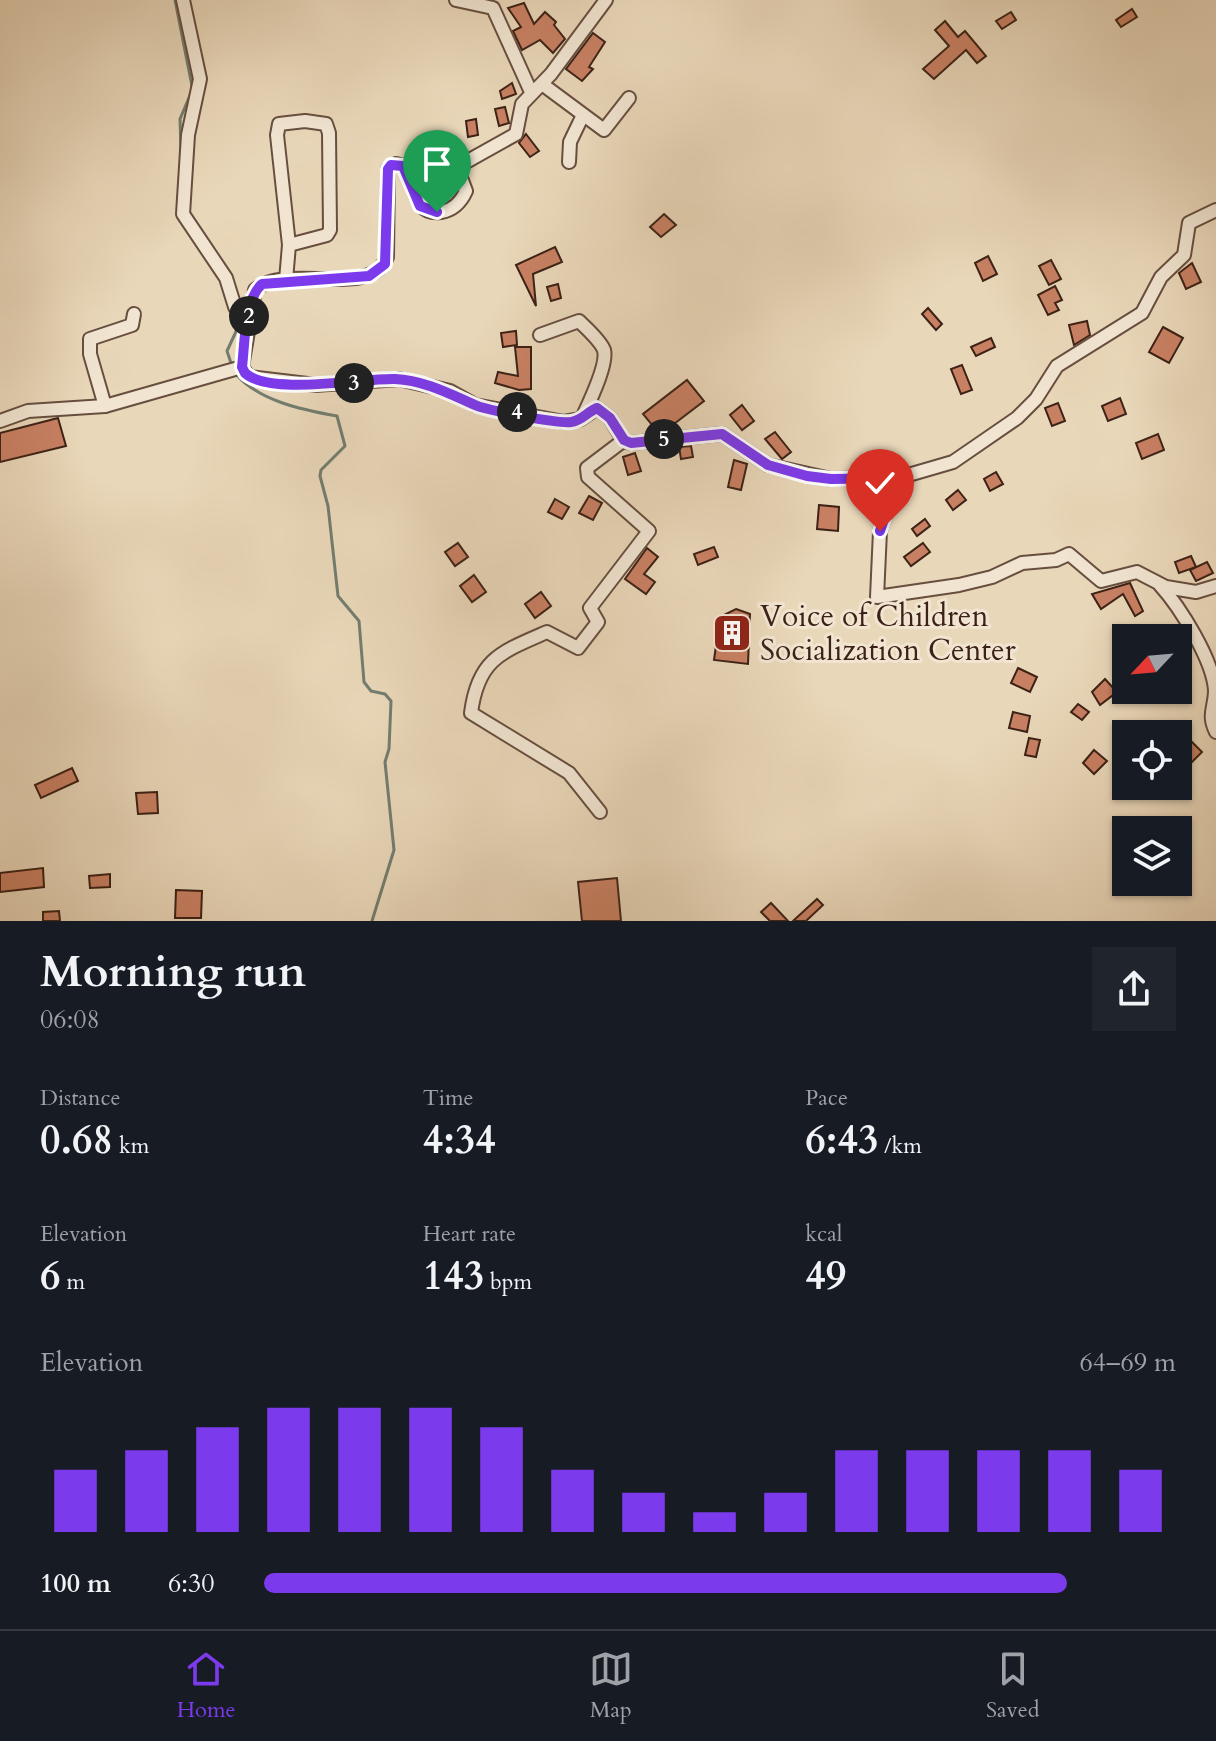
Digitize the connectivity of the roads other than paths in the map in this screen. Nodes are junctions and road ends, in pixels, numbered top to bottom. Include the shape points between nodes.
1 (183, 0) edge
2 (456, 0) edge
3 (606, 0) edge
4 (536, 88) junction
5 (629, 98) dead end
6 (583, 115) junction
7 (569, 162) dead end
8 (1216, 210) edge
9 (289, 245) junction
10 (286, 280) junction
11 (134, 314) dead end
12 (248, 321) junction
13 (540, 335) dead end
14 (235, 369) junction
15 (105, 406) junction
16 (581, 419) junction
17 (0, 421) edge
18 (624, 440) junction
19 (898, 478) junction
20 (1158, 583) junction
21 (1216, 586) edge
22 (1216, 732) edge
23 (600, 812) dead end

1 - 12 street via 200,79 188,135 183,214
2 - 4 street via 493,8
3 - 4 street
4 - 6 street
4 - 10 street via 522,104 516,134 457,167 466,191 446,211 420,206 403,166 388,169 387,257 375,273
5 - 6 street via 604,130
6 - 7 street via 570,142
8 - 19 street via 1189,223 1184,255 1161,277 1142,313 1057,366 1017,418 953,462
9 - 9 street via 279,124 318,121 329,133 330,230
9 - 10 street
10 - 12 street via 255,290
11 - 15 street via 132,325 90,339
12 - 14 street
13 - 16 street via 579,321 603,348 596,390
14 - 15 street
14 - 16 street via 261,381 316,385 399,379 450,391 475,405 549,420
15 - 17 street via 28,411
16 - 18 street via 597,408 604,410
18 - 19 street via 722,434 768,465 807,476
18 - 23 street via 587,468 588,477 649,531 590,608 598,622 578,648 547,632 503,651 475,683 471,713 569,773
19 - 20 street via 880,531 877,597 959,585 1022,563 1069,554 1101,581 1137,572
20 - 21 street via 1196,592
20 - 22 street via 1179,610 1210,672 1215,692 1210,720

